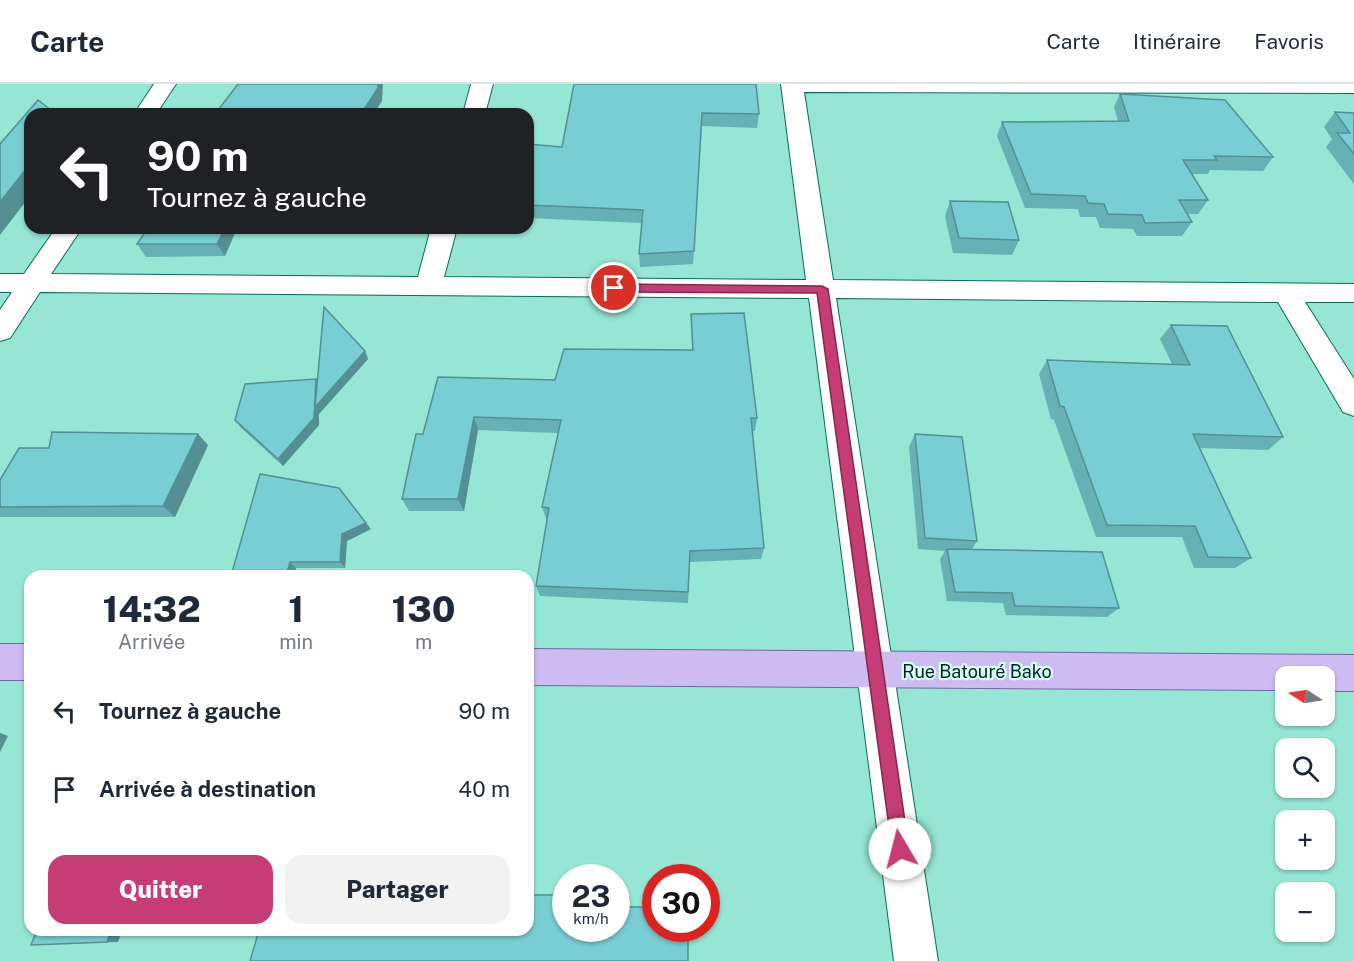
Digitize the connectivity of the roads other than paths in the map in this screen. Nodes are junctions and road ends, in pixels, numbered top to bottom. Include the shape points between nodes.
1 (165, 84) edge
2 (482, 84) edge
3 (792, 85) edge
4 (1171, 85) edge
5 (1354, 87) edge
6 (149, 108) edge
7 (476, 108) edge
8 (65, 234) edge
9 (442, 234) edge
10 (0, 283) edge
11 (32, 284) junction
12 (428, 286) junction
13 (822, 289) junction
14 (1286, 292) junction
15 (1354, 293) edge
16 (0, 331) edge
17 (1354, 404) edge
18 (0, 662) edge
19 (24, 662) edge
20 (534, 668) edge
21 (875, 670) junction
22 (1354, 674) edge
23 (916, 961) edge

1 - 6 street
2 - 7 street
3 - 4 street
3 - 13 street
4 - 5 street
8 - 11 street
9 - 12 street
10 - 11 street
11 - 12 street
11 - 16 street
12 - 13 street
13 - 14 street
13 - 21 street
14 - 15 street
14 - 17 street
18 - 19 main road
20 - 21 main road, Rue Batouré Bako
21 - 22 main road, Rue Batouré Bako
21 - 23 street

